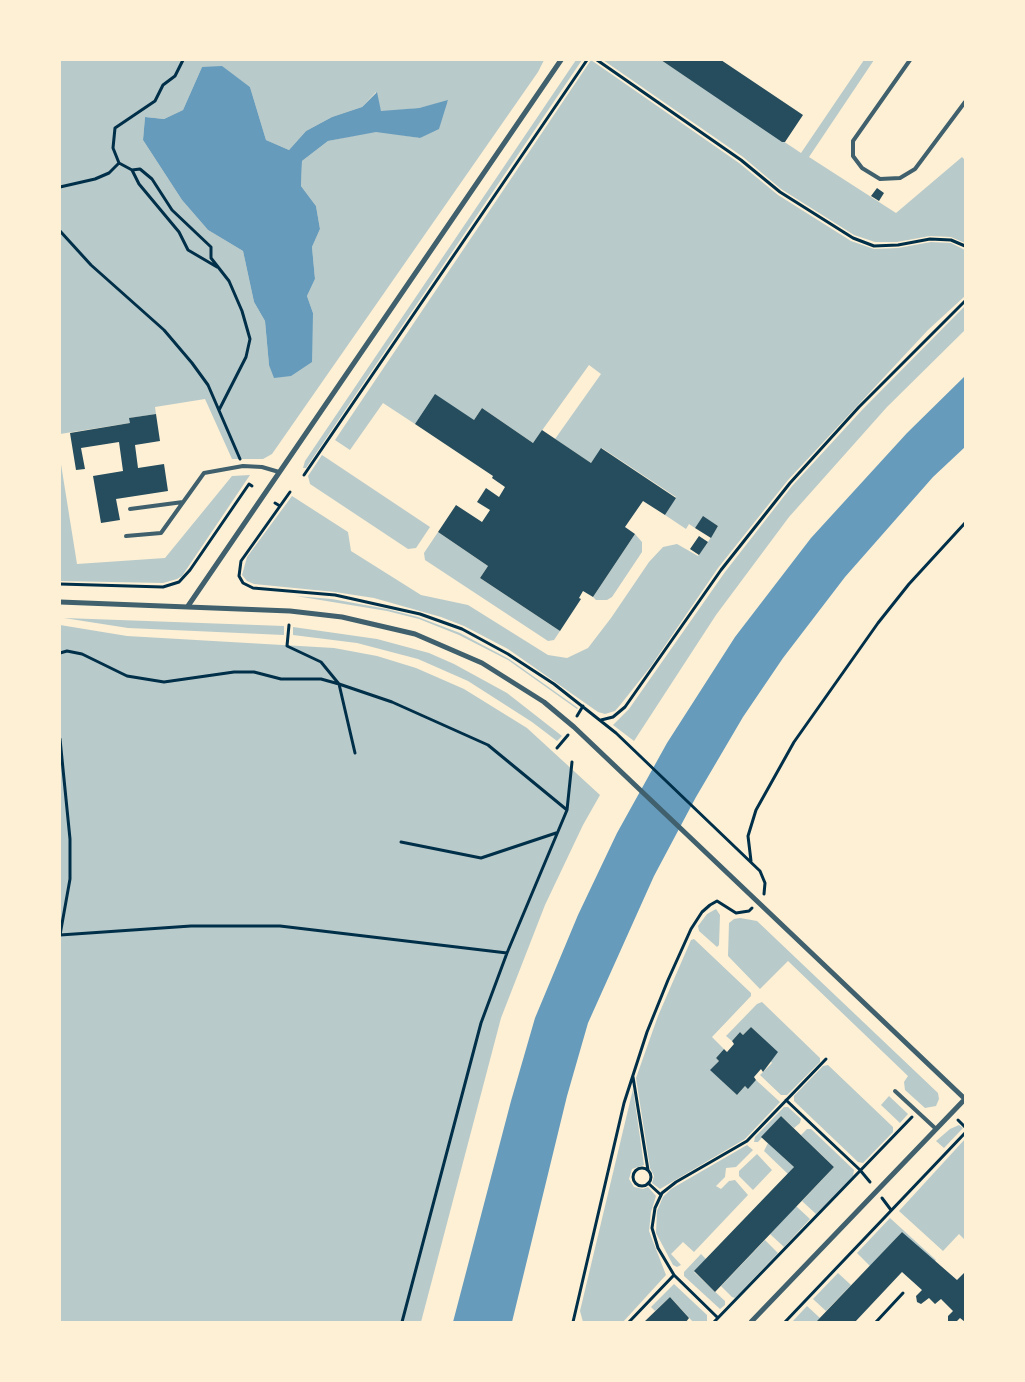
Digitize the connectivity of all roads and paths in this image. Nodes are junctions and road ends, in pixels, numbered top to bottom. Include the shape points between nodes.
1 (182, 60) edge
2 (561, 60) edge
3 (587, 60) edge
4 (597, 60) edge
5 (910, 60) edge
6 (965, 102) edge
7 (119, 163) junction
8 (132, 170) junction
9 (60, 187) edge
10 (60, 231) edge
11 (965, 246) edge
12 (217, 268) junction
13 (965, 301) edge
14 (219, 410) junction
15 (243, 466) junction
16 (279, 472) junction
17 (304, 475) dead end
18 (252, 486) dead end
19 (290, 492) dead end
20 (183, 502) junction
21 (275, 502) dead end
22 (280, 506) junction
23 (130, 509) dead end
24 (965, 523) edge
25 (126, 536) dead end
26 (60, 584) edge
27 (291, 591) junction
28 (290, 596) dead end
29 (60, 602) edge
30 (188, 606) junction
31 (289, 625) dead end
32 (60, 653) edge
33 (339, 684) junction
34 (600, 720) junction
35 (60, 739) edge
36 (355, 753) dead end
37 (572, 762) dead end
38 (567, 810) junction
39 (557, 833) junction
40 (402, 842) dead end
41 (751, 862) junction
42 (759, 902) junction
43 (60, 935) edge
44 (507, 953) junction
45 (826, 1059) dead end
46 (633, 1075) junction
47 (895, 1091) dead end
48 (965, 1099) edge
49 (786, 1100) junction
50 (918, 1112) junction
51 (935, 1128) junction
52 (965, 1134) edge
53 (648, 1170) junction
54 (860, 1170) junction
55 (870, 1182) dead end
56 (648, 1183) junction
57 (661, 1195) junction
58 (881, 1197) dead end
59 (891, 1210) junction
60 (674, 1275) junction
61 (903, 1293) dead end
62 (718, 1318) junction
63 (402, 1322) edge
64 (573, 1322) edge
65 (629, 1322) edge
66 (714, 1322) edge
67 (751, 1322) edge
68 (785, 1322) edge
69 (876, 1322) edge

1 - 7 path via 175,76 163,85 155,101 115,128 113,148
2 - 16 street
3 - 17 path
4 - 11 path via 741,160 780,192 853,238 874,246 930,240 951,240
5 - 6 lane via 853,141 853,156 862,168 880,179 900,178 915,169
7 - 8 path
7 - 9 path via 109,173 95,179
8 - 12 path via 188,250
8 - 12 path via 140,168 152,179 172,210 211,247 211,258
10 - 14 path via 91,265 164,330 208,385
12 - 14 path via 229,281 250,338 246,357
13 - 34 path via 859,407 790,483 722,570 625,707 613,717
14 - 15 path
15 - 16 lane
15 - 20 lane via 204,473
16 - 30 street
18 - 26 path via 249,484 179,582 164,587
19 - 22 path
20 - 23 lane
20 - 25 lane via 161,533
21 - 22 path
22 - 27 path via 244,555 239,576 243,583 253,588
24 - 41 path via 909,584 846,666 794,742 765,790 748,836
27 - 28 path
27 - 34 path via 335,595 391,606 462,629 523,664
29 - 30 street
30 - 42 street via 314,613 371,622 432,640 474,659 514,681 560,715
31 - 33 path via 287,646 320,662
32 - 33 path via 82,654 127,676 164,682 254,672 281,679 321,679
33 - 36 path
33 - 38 path via 392,702 488,745
34 - 41 path
35 - 43 path via 70,839 70,879
37 - 38 path
38 - 39 path
39 - 40 path via 481,858
39 - 44 path
41 - 42 path via 766,883
42 - 46 path via 749,912 736,913 717,901 702,912 668,980
42 - 48 street
43 - 44 path via 191,926 280,926
44 - 63 path via 481,1023
45 - 49 path
46 - 53 path
46 - 64 path via 611,1154
47 - 50 lane
48 - 51 street
49 - 54 path
49 - 57 path via 746,1141 668,1187
50 - 51 lane
50 - 54 path
51 - 67 street
52 - 59 path
53 - 56 path
53 - 56 path via 635,1171 633,1180 640,1186
54 - 55 path
54 - 62 path
56 - 57 path
57 - 60 path via 652,1228 658,1248
58 - 59 path
59 - 68 path
60 - 62 path
60 - 65 path
61 - 69 path
62 - 66 path

